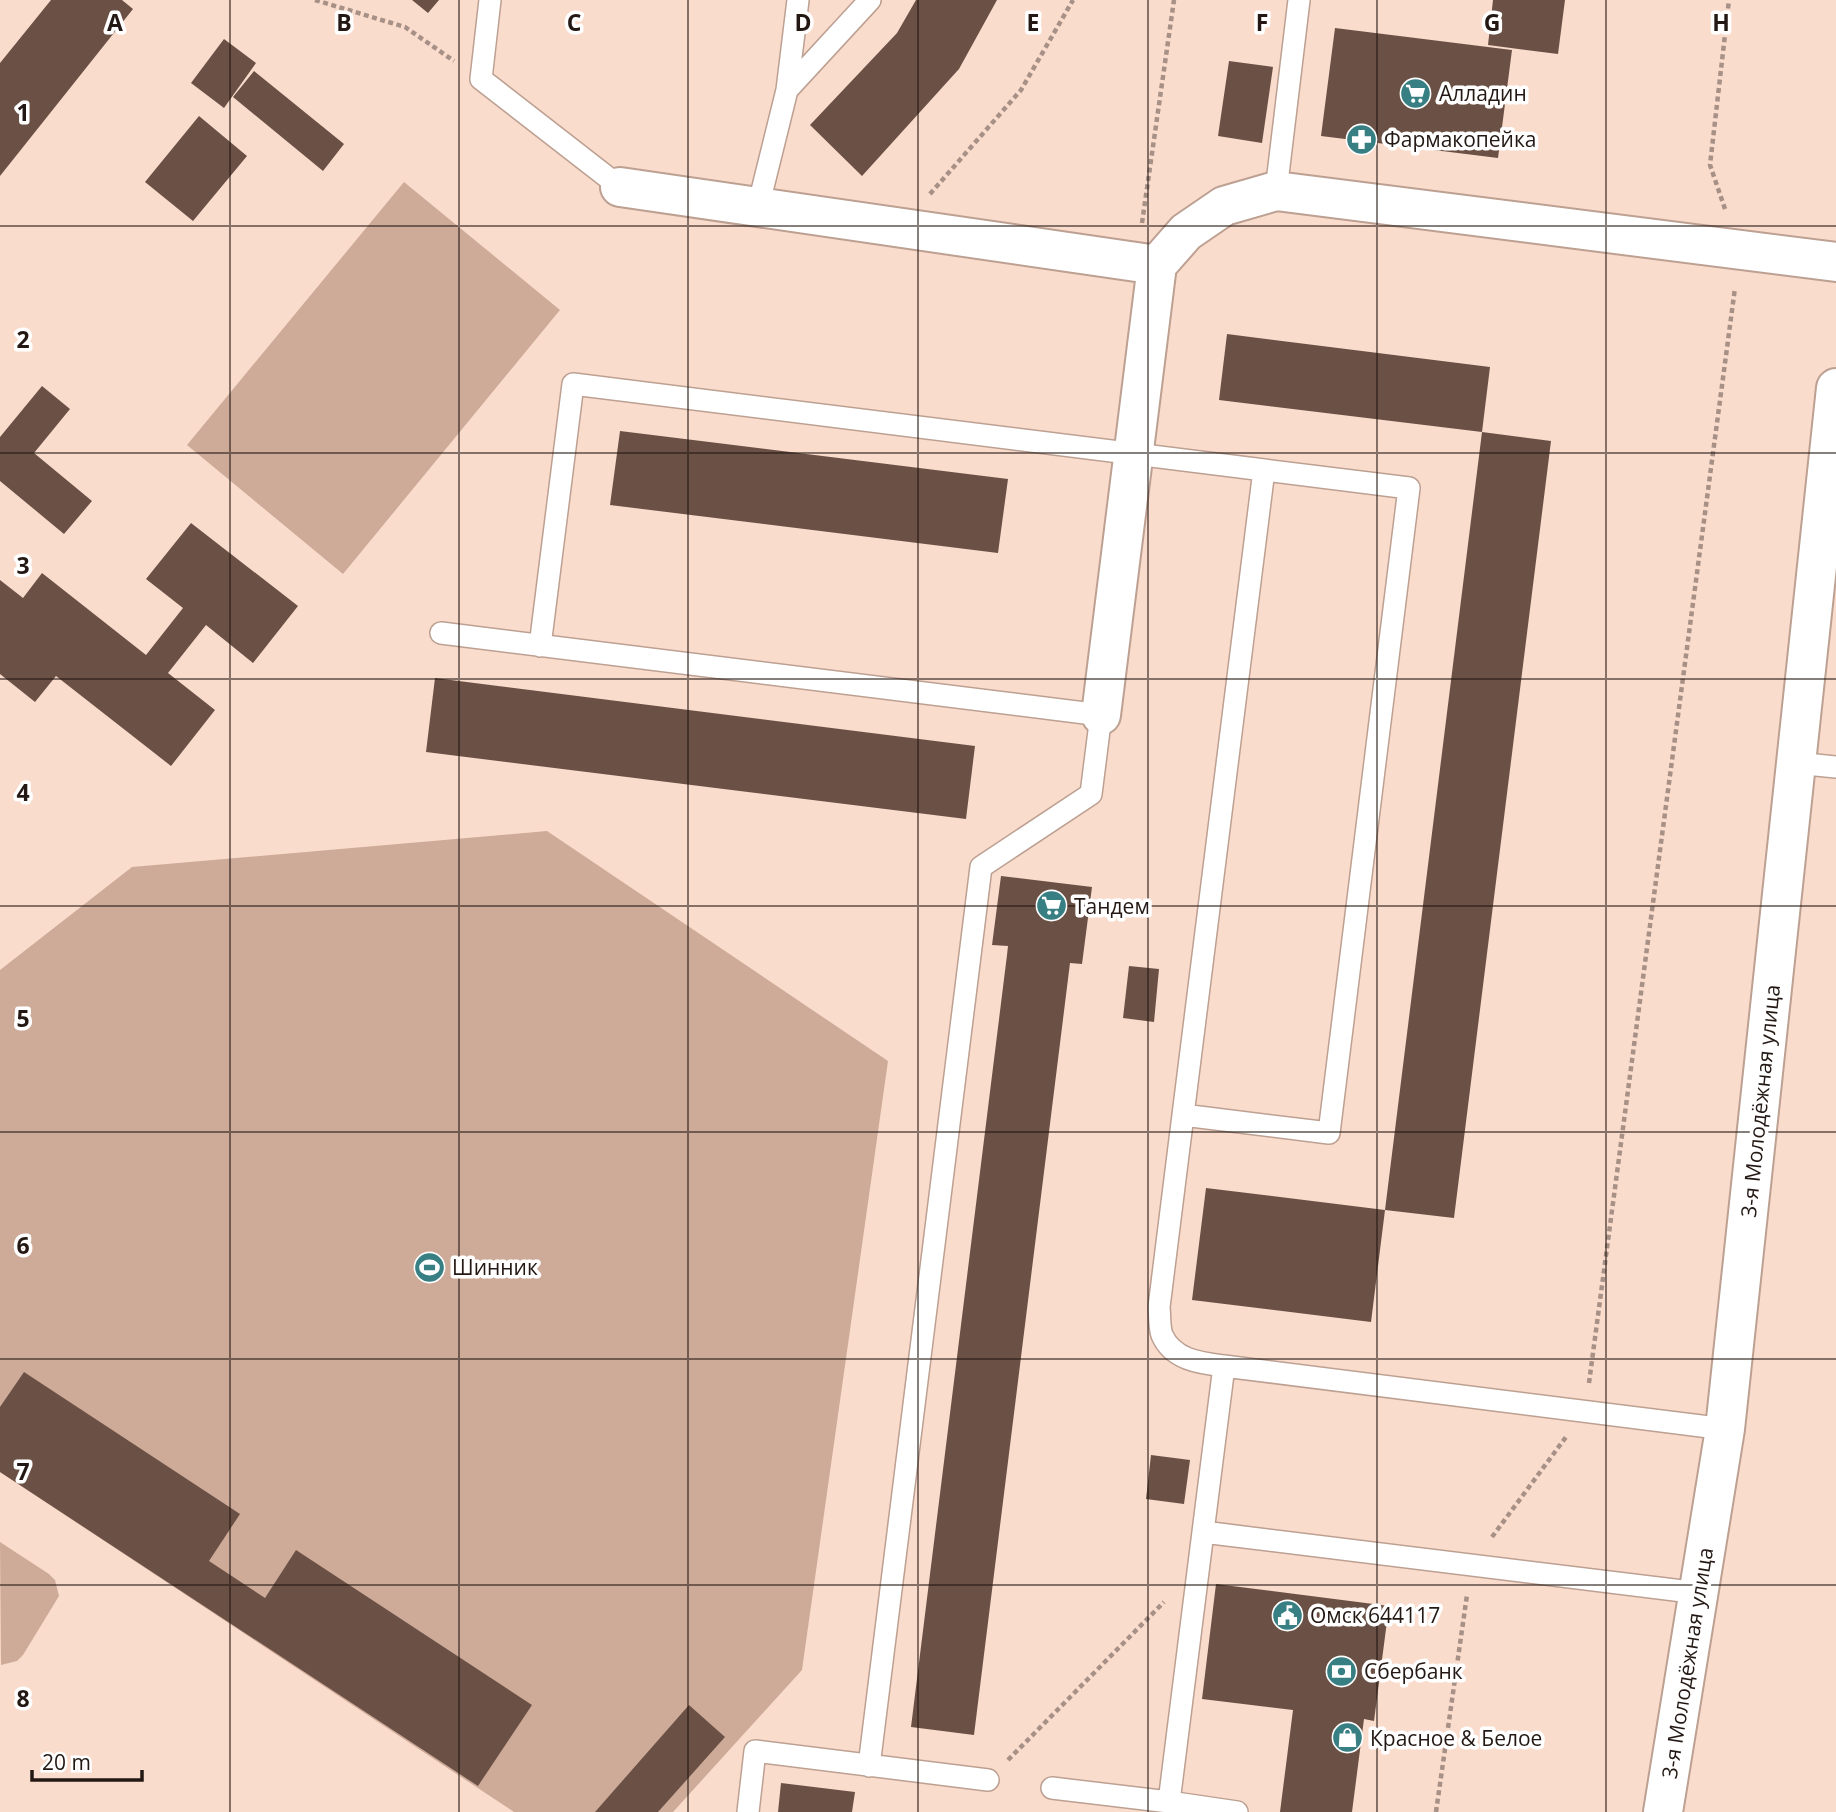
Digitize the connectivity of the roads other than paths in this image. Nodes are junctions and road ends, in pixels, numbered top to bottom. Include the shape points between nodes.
1 (491, 0) edge
2 (798, 0) edge
3 (870, 0) edge
4 (1299, 0) edge
5 (787, 90) junction
6 (620, 187) joint
7 (1276, 191) junction
8 (758, 207) junction
9 (1836, 262) edge
10 (1147, 264) junction
11 (1836, 388) edge
12 (1133, 454) junction
13 (1264, 470) junction
14 (441, 634) dead end
15 (541, 646) junction
16 (1101, 715) junction
17 (1796, 763) junction
18 (1836, 767) edge
19 (1183, 1115) junction
20 (1224, 1366) junction
21 (1725, 1429) junction
22 (1203, 1532) junction
23 (1699, 1593) junction
24 (869, 1766) junction
25 (988, 1780) road end
26 (1052, 1788) dead end
27 (1169, 1802) junction
28 (748, 1812) edge
29 (1237, 1812) edge
30 (1664, 1812) edge

1 - 6 lane via 481,79
2 - 5 lane
3 - 5 lane
4 - 7 lane
5 - 8 lane
6 - 8 street
7 - 9 street
7 - 10 street via 1224,206
8 - 10 street
10 - 12 street
11 - 17 street, 3-я Молодёжная улица
12 - 13 lane
12 - 15 lane via 573,384
12 - 16 street
13 - 19 lane
13 - 19 lane via 1409,488 1329,1133
14 - 15 lane
15 - 16 lane
16 - 24 lane via 1091,794 981,867
17 - 18 lane
17 - 21 street, 3-я Молодёжная улица
19 - 20 lane via 1159,1307 1161,1334 1177,1354 1198,1363
20 - 21 lane
20 - 22 lane
21 - 23 street, 3-я Молодёжная улица
22 - 23 lane
22 - 27 lane
23 - 30 street, 3-я Молодёжная улица
24 - 25 lane
24 - 28 lane via 755,1751
26 - 27 lane
27 - 29 lane

